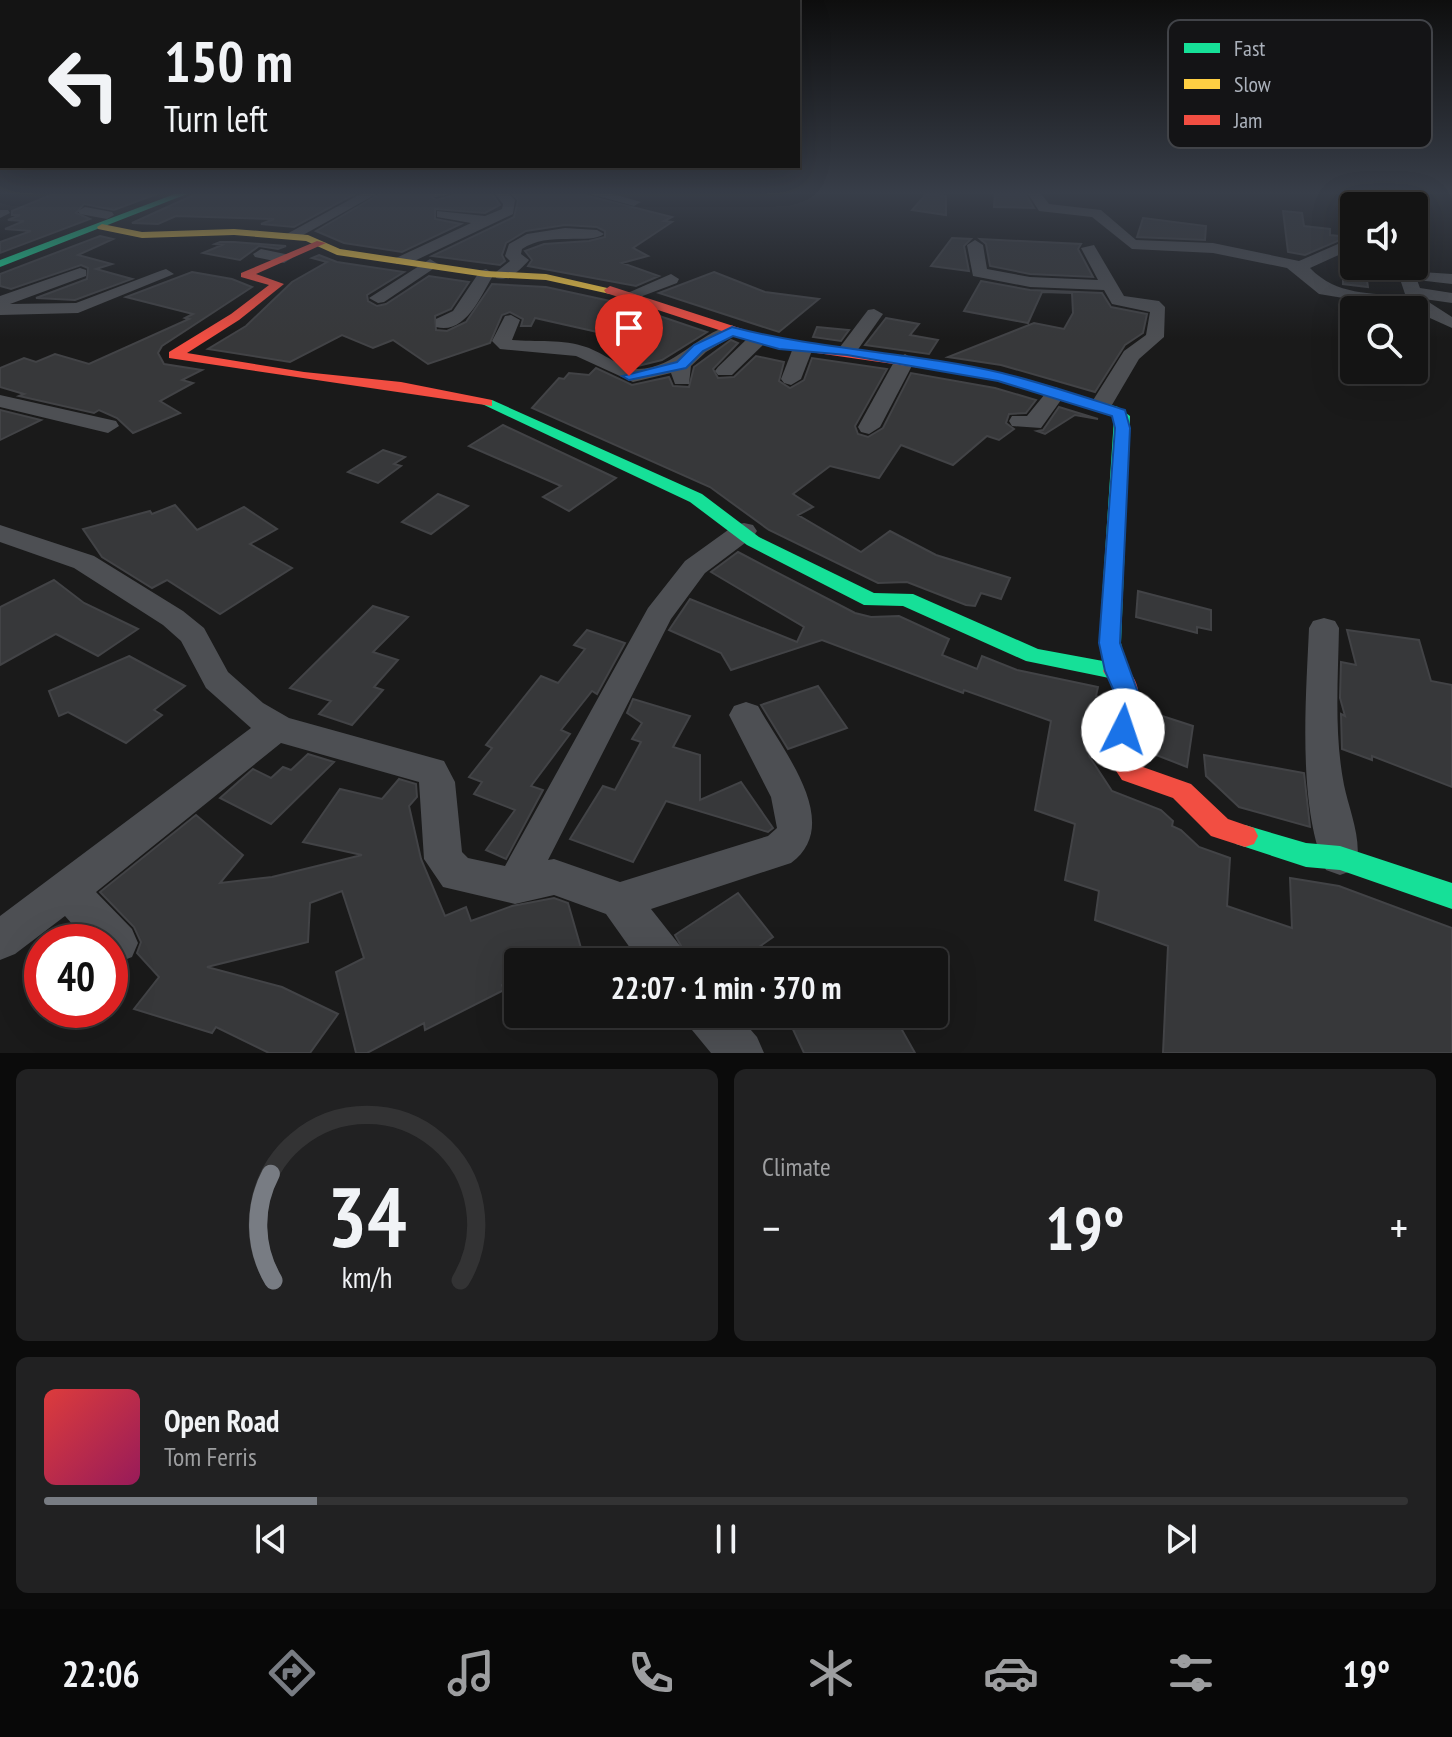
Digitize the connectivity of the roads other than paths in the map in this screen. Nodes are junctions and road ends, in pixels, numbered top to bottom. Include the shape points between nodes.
1 (44, 241) edge
2 (58, 241) edge
3 (318, 241) edge
4 (445, 241) edge
5 (522, 241) edge
6 (1129, 241) edge
7 (321, 243) junction
8 (975, 245) dead end
9 (1089, 248) dead end
10 (1340, 248) edge
11 (261, 254) dead end
12 (0, 255) edge
13 (284, 258) junction
14 (402, 261) junction
15 (0, 264) edge
16 (430, 264) junction
17 (1300, 267) junction
18 (80, 273) dead end
19 (166, 274) dead end
20 (494, 275) junction
21 (671, 279) dead end
22 (1452, 279) edge
23 (1108, 285) junction
24 (632, 295) junction
25 (1393, 296) edge
26 (1414, 296) edge
27 (378, 298) dead end
28 (1428, 298) edge
29 (1452, 298) edge
30 (0, 302) edge
31 (0, 310) edge
32 (1428, 310) edge
33 (874, 314) dead end
34 (511, 320) dead end
35 (442, 323) dead end
36 (1452, 323) edge
37 (732, 331) junction
38 (758, 339) junction
39 (803, 348) junction
40 (847, 351) junction
41 (905, 360) junction
42 (725, 371) dead end
43 (791, 379) dead end
44 (21, 386) dead end
45 (1056, 393) junction
46 (0, 395) edge
47 (0, 401) edge
48 (1101, 405) junction
49 (1020, 421) dead end
50 (108, 426) dead end
51 (869, 427) dead end
52 (744, 531) junction
53 (0, 533) edge
54 (1324, 628) dead end
55 (1107, 671) junction
56 (746, 715) dead end
57 (277, 727) junction
58 (1340, 858) junction
59 (515, 886) junction
60 (68, 891) junction
61 (1452, 896) edge
62 (620, 901) junction
63 (99, 924) edge
64 (0, 940) edge
65 (655, 948) edge
66 (720, 1028) edge
67 (741, 1053) edge

1 - 12 street
2 - 15 street
3 - 7 street
4 - 14 street
5 - 20 street via 513,256 521,260
6 - 17 street via 1213,248
7 - 13 street
7 - 14 street via 337,252
8 - 23 street via 979,273 1030,282
9 - 23 street
10 - 17 street
11 - 13 street
13 - 52 street via 245,276 277,286 174,355 486,402 696,498
14 - 16 street
16 - 20 street
16 - 27 street
17 - 25 street via 1326,290
18 - 30 street
19 - 31 street via 83,307
20 - 24 street via 546,277
20 - 35 street via 460,315
21 - 24 street
22 - 26 street via 1412,274 1408,279
23 - 48 street via 1119,301 1153,305 1159,311 1155,337 1131,355
24 - 37 street
28 - 29 street
32 - 36 street
33 - 40 street
34 - 37 street via 504,344 580,351 633,376 682,373 699,348
37 - 38 street
38 - 39 street
38 - 42 street
39 - 40 street
39 - 43 street
40 - 41 street
41 - 45 street
41 - 51 street
44 - 46 street
45 - 48 street
45 - 49 street via 1033,423
47 - 50 street
48 - 55 street via 1119,413 1123,428
52 - 55 street via 789,561 871,600 906,599 1034,656
52 - 59 street via 695,567 658,615
53 - 57 street via 84,562 173,618 193,635 217,680 251,712
54 - 58 street via 1321,729
55 - 58 street via 1122,677 1129,706 1117,754 1124,767 1182,791 1220,828 1306,855
56 - 62 street via 793,807 796,830 791,839 777,851
57 - 59 street via 432,771 443,859 469,878
57 - 60 street
58 - 61 street
59 - 62 street via 554,877
60 - 63 street
60 - 64 street
62 - 65 street
66 - 67 street

